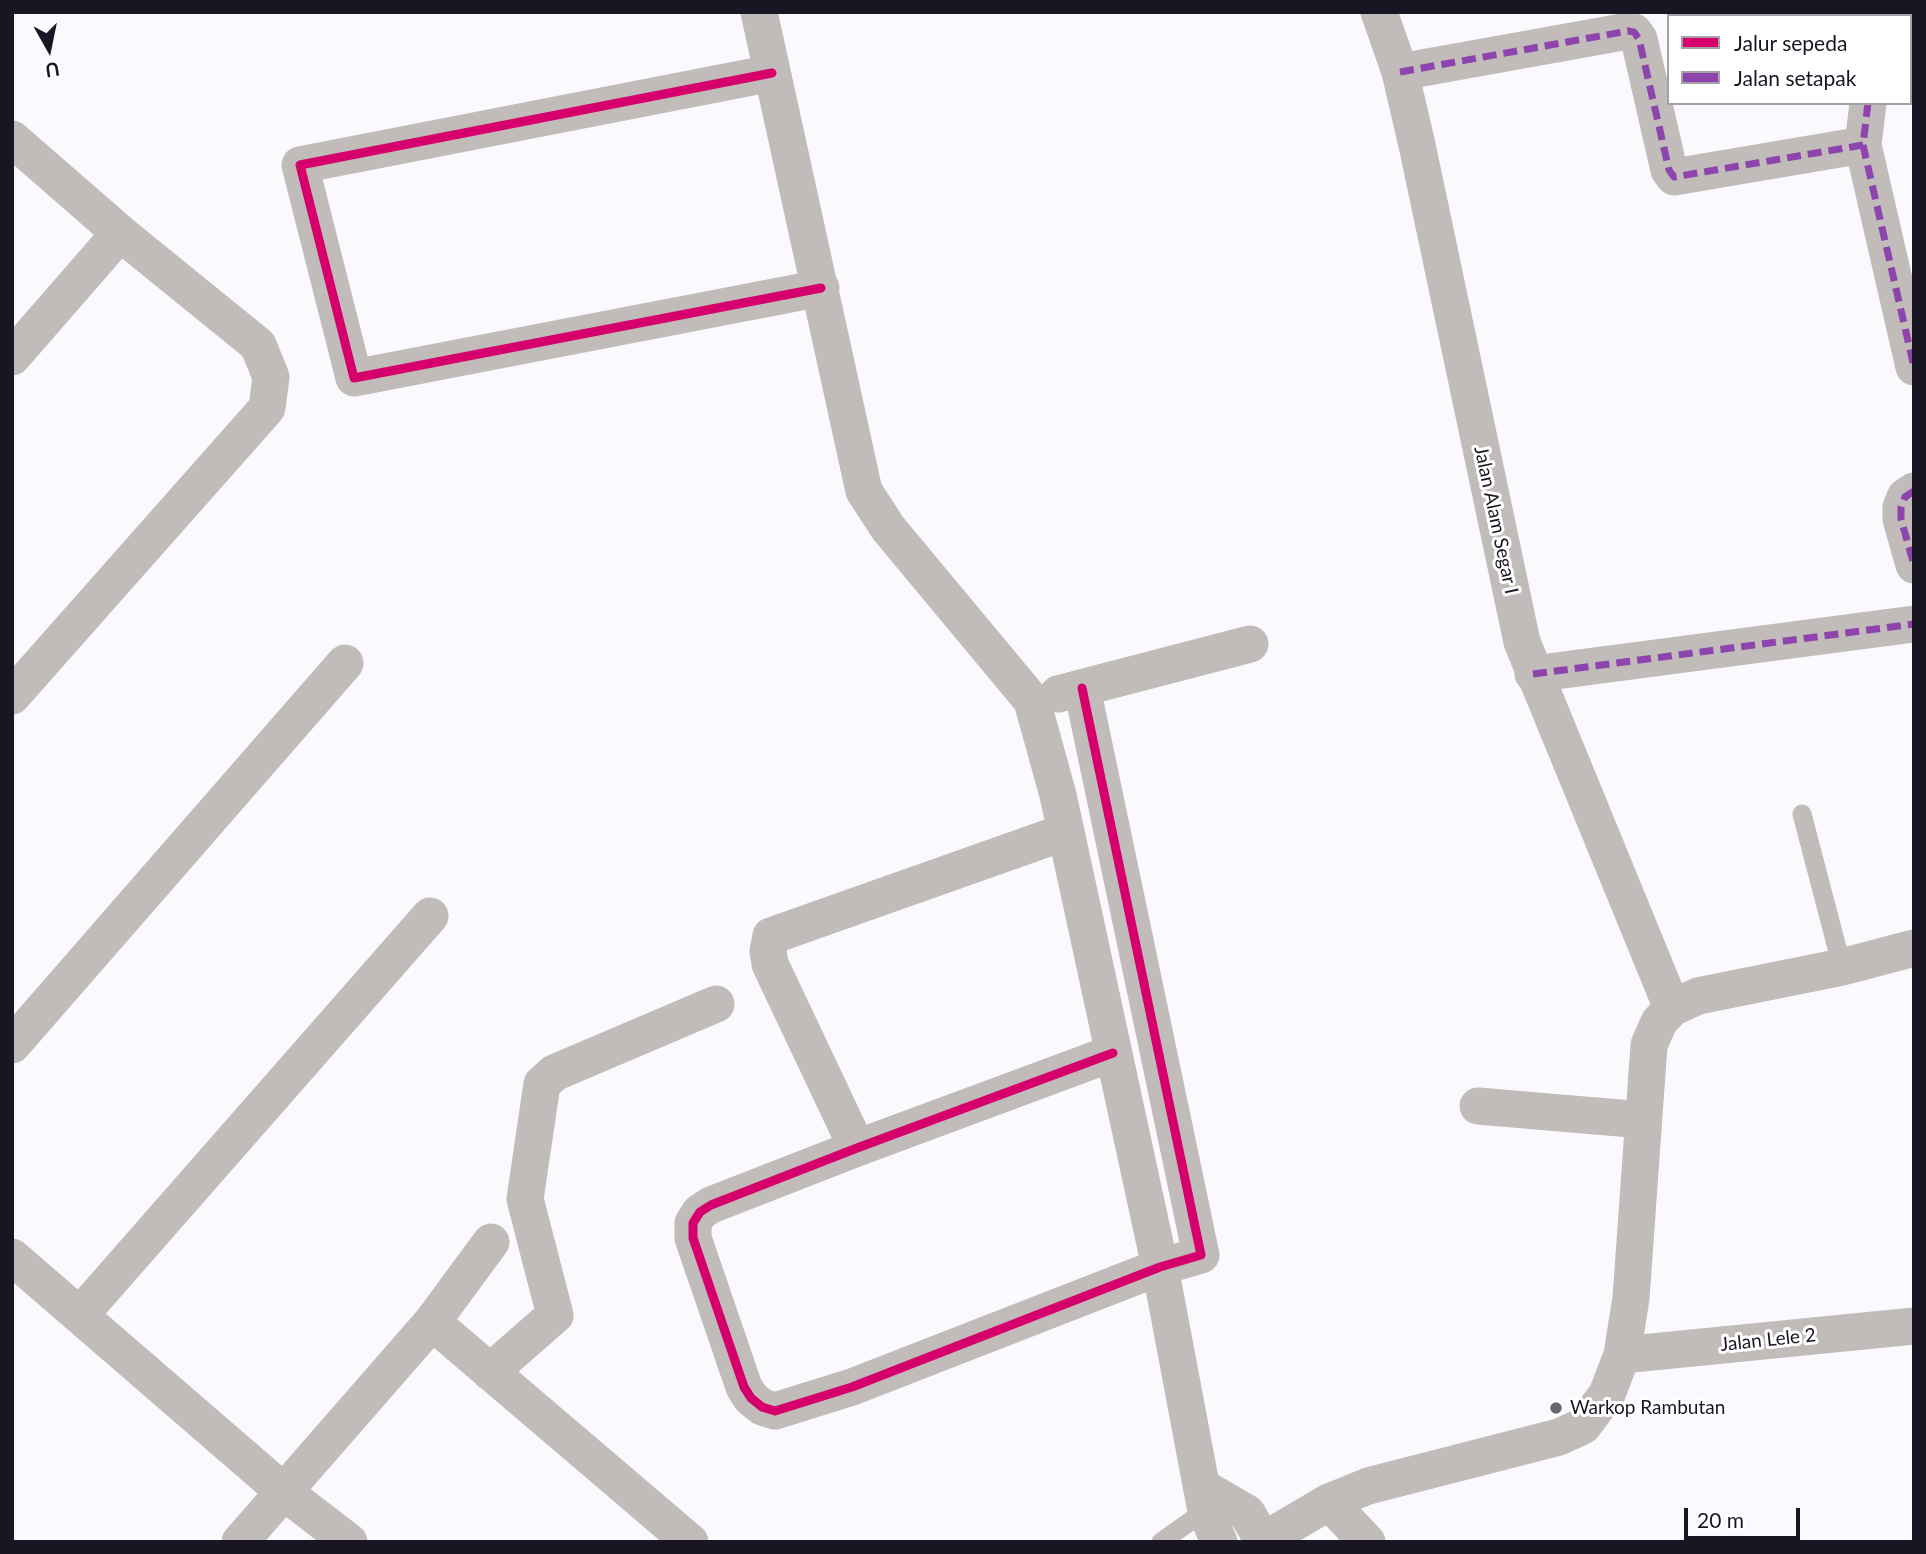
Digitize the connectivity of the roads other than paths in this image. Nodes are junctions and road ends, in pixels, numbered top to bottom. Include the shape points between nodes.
1 (759, 12) edge
2 (1380, 12) edge
3 (1400, 72) junction
4 (772, 73) junction
5 (1868, 105) edge
6 (12, 139) edge
7 (1863, 145) junction
8 (120, 233) junction
9 (821, 288) junction
10 (12, 357) edge
11 (1914, 367) edge
12 (1914, 491) edge
13 (1914, 565) edge
14 (1914, 624) edge
15 (1250, 644) dead end
16 (345, 663) dead end
17 (1533, 674) junction
18 (1082, 688) junction
19 (12, 696) edge
20 (1032, 701) junction
21 (1802, 814) dead end
22 (1065, 832) junction
23 (430, 916) dead end
24 (1914, 948) edge
25 (1842, 967) junction
26 (716, 1004) dead end
27 (1672, 1008) junction
28 (12, 1045) edge
29 (1113, 1053) junction
30 (1478, 1106) dead end
31 (1643, 1121) junction
32 (857, 1148) junction
33 (491, 1242) dead end
34 (12, 1257) edge
35 (1160, 1267) junction
36 (80, 1315) junction
37 (432, 1322) junction
38 (1914, 1326) edge
39 (1622, 1355) junction
40 (490, 1372) junction
41 (284, 1492) junction
42 (1329, 1502) junction
43 (1212, 1510) edge
44 (1262, 1541) edge
45 (240, 1542) edge
46 (349, 1542) edge
47 (690, 1542) edge
48 (1161, 1542) edge
49 (1367, 1542) edge

1 - 4 street
2 - 3 street, Jalan Alam Segar I
3 - 7 street via 1628,31 1639,39 1674,177
3 - 17 street, Jalan Alam Segar I via 1522,642
4 - 9 street
4 - 9 street via 300,166 355,378
5 - 7 street
6 - 8 street
7 - 11 street
8 - 10 street
8 - 19 street via 258,345 271,377 267,408
9 - 20 street via 864,491 888,528
12 - 13 street via 1905,497 1901,519
14 - 17 street
15 - 18 street
16 - 28 street
17 - 27 street, Jalan Alam Segar I
18 - 20 street
18 - 35 street via 1201,1255
20 - 22 street
21 - 25 lane
22 - 29 street
22 - 32 street via 771,936 770,964
23 - 36 street
24 - 25 street
25 - 27 street via 1698,996
26 - 40 street via 554,1073 542,1084 525,1199 555,1315
27 - 31 street via 1658,1023 1649,1045
29 - 32 street
29 - 35 street
30 - 31 street
31 - 39 street via 1631,1298
32 - 35 street via 711,1205 693,1223 693,1238 744,1387 762,1407 775,1410 852,1387
33 - 37 street
34 - 36 street
35 - 43 street
36 - 41 street
37 - 40 street
37 - 41 street
38 - 39 street, Jalan Lele 2
39 - 42 street via 1607,1394 1583,1426 1559,1437 1368,1486
40 - 47 street
41 - 45 street
41 - 46 street
42 - 44 street
42 - 49 street
43 - 44 street via 1247,1513
43 - 48 lane

